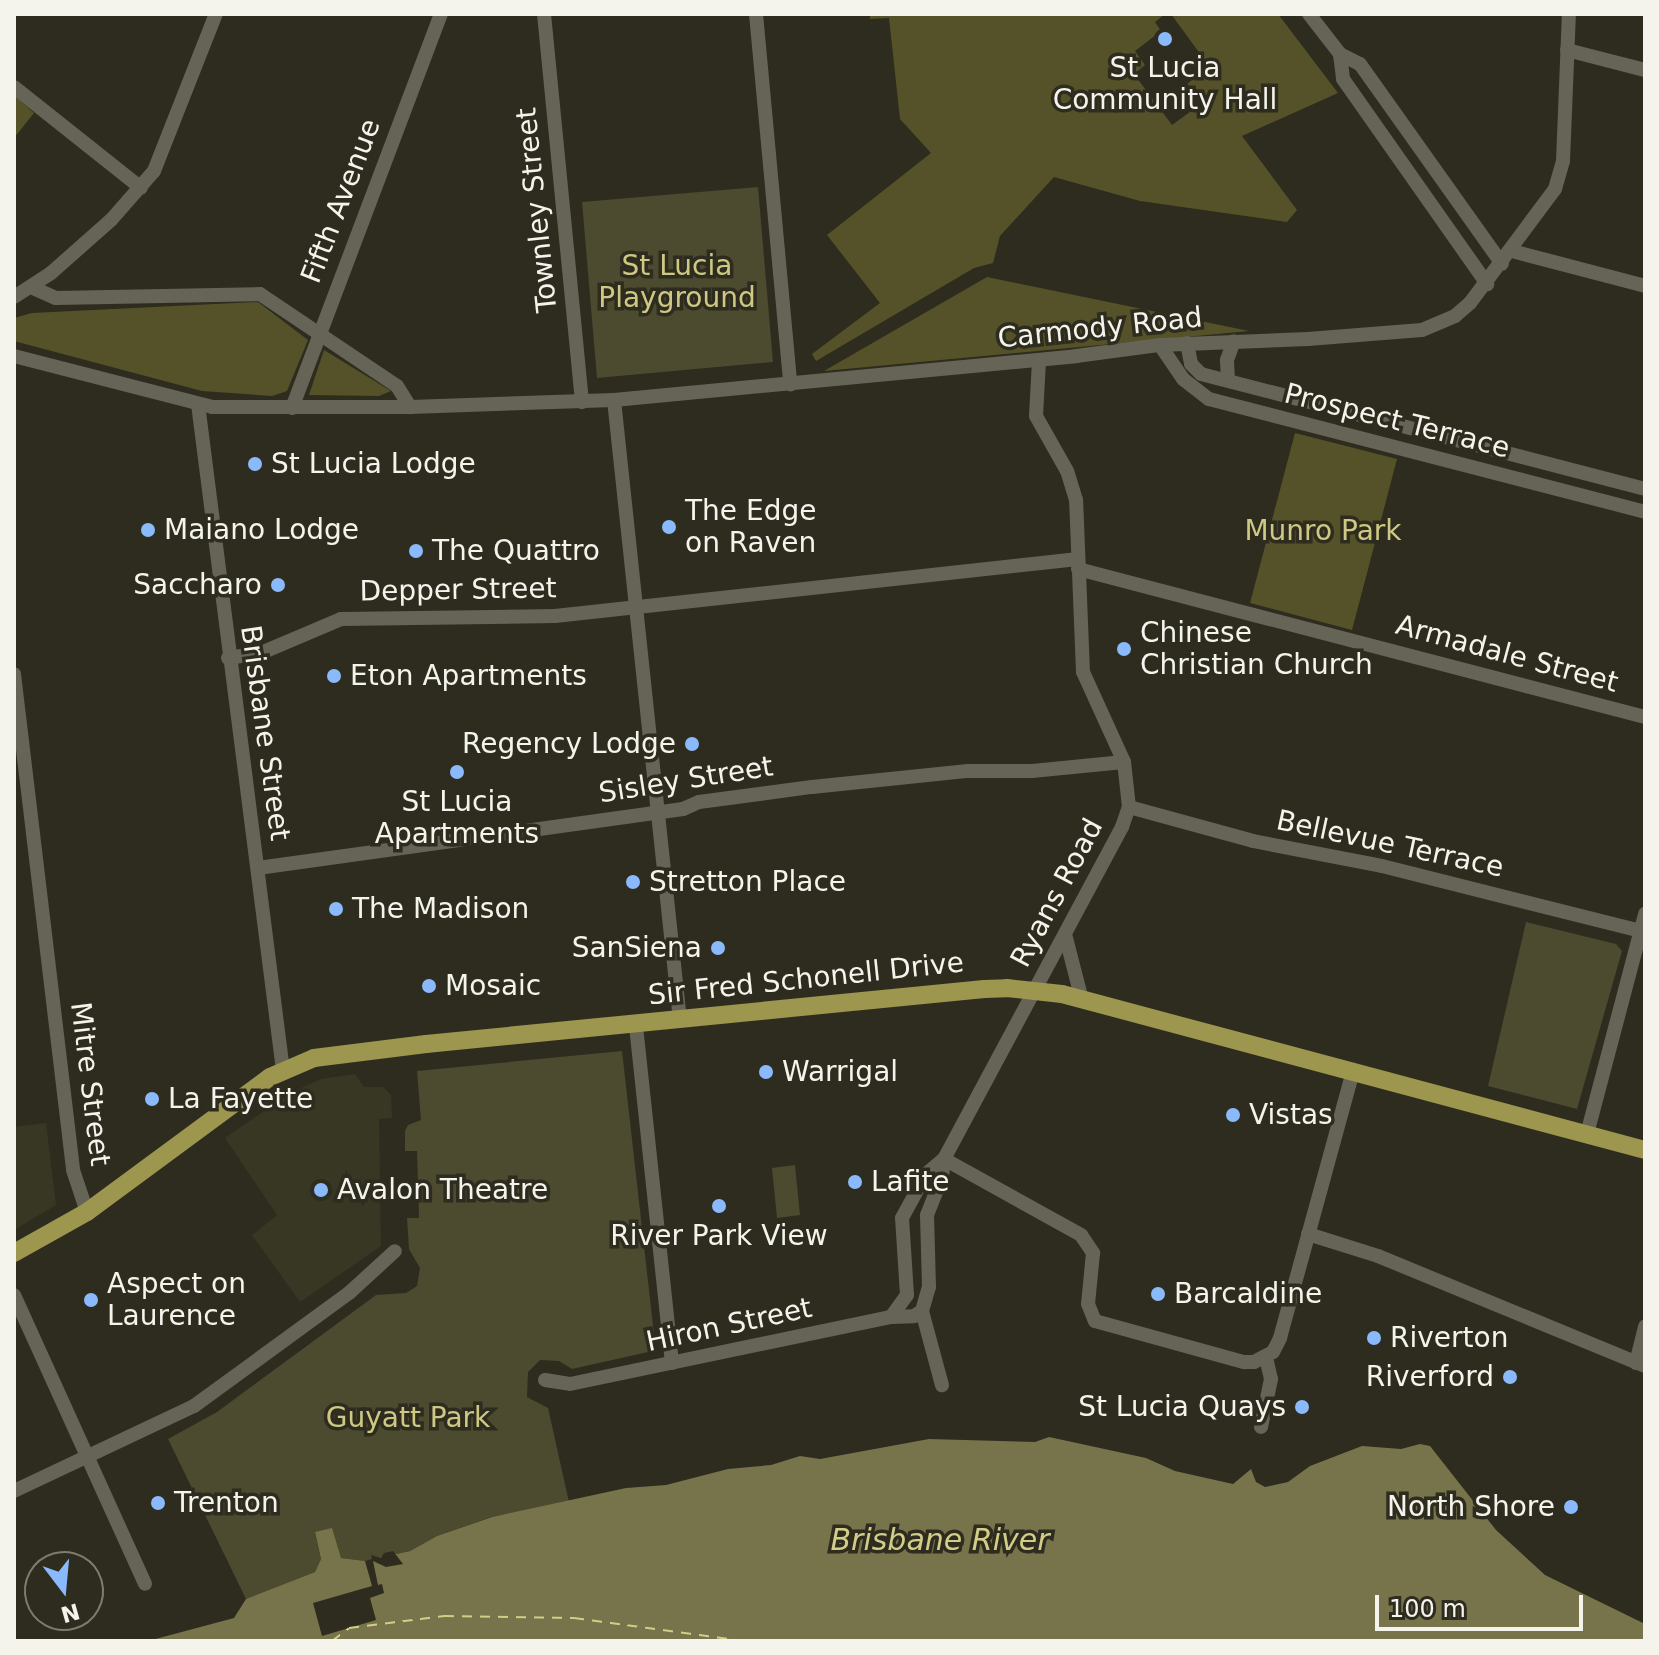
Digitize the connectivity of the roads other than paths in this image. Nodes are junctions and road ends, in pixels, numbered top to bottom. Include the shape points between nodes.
1 (216, 14) edge
2 (441, 14) edge
3 (544, 14) edge
4 (756, 14) edge
5 (1309, 14) edge
6 (1569, 14) edge
7 (1567, 50) junction
8 (1340, 54) junction
9 (1645, 70) edge
10 (14, 87) edge
11 (141, 188) junction
12 (1512, 251) junction
13 (1502, 264) junction
14 (1487, 284) junction
15 (1645, 286) edge
16 (31, 287) junction
17 (14, 297) edge
18 (317, 335) junction
19 (1234, 341) junction
20 (1187, 343) junction
21 (1160, 345) junction
22 (14, 356) edge
23 (1039, 360) junction
24 (1228, 380) junction
25 (790, 384) junction
26 (614, 400) junction
27 (582, 402) junction
28 (198, 404) junction
29 (410, 407) junction
30 (292, 408) junction
31 (1645, 489) edge
32 (1645, 512) edge
33 (1078, 564) junction
34 (635, 606) junction
35 (228, 658) junction
36 (14, 674) edge
37 (1645, 717) edge
38 (1124, 762) junction
39 (1129, 807) junction
40 (658, 812) junction
41 (258, 868) junction
42 (1645, 914) edge
43 (1642, 933) edge
44 (1065, 934) junction
45 (1034, 991) junction
46 (1082, 1000) junction
47 (680, 1021) junction
48 (636, 1026) junction
49 (283, 1070) junction
50 (1353, 1072) junction
51 (1587, 1134) junction
52 (1645, 1150) edge
53 (944, 1159) junction
54 (87, 1212) junction
55 (1308, 1234) junction
56 (395, 1251) dead end
57 (14, 1253) edge
58 (14, 1295) edge
59 (922, 1311) junction
60 (891, 1317) junction
61 (1645, 1326) edge
62 (1266, 1358) junction
63 (672, 1363) junction
64 (1640, 1364) edge
65 (545, 1380) dead end
66 (942, 1385) dead end
67 (1261, 1427) dead end
68 (89, 1457) junction
69 (14, 1491) edge
70 (145, 1584) dead end

1 - 11 street via 163,152
2 - 18 street, Fifth Avenue
3 - 27 street, Townley Street
4 - 25 street
5 - 8 street
6 - 7 street, Carmody Road
7 - 9 street
7 - 12 street, Carmody Road via 1559,178 1548,203
8 - 13 street via 1360,64
8 - 14 street via 1343,79
10 - 11 street
11 - 16 street
12 - 13 street, Carmody Road
12 - 15 street
13 - 14 street, Carmody Road
14 - 19 street, Carmody Road via 1455,316 1422,330
16 - 17 street
16 - 18 street via 56,298 260,294
18 - 29 street via 397,386
18 - 30 street, Fifth Avenue
19 - 20 street, Carmody Road
19 - 24 street via 1227,360
20 - 21 street, Carmody Road
20 - 24 street, Prospect Terrace via 1196,370
21 - 23 street, Carmody Road
21 - 32 street, Prospect Terrace via 1183,379 1214,400
22 - 28 street, Carmody Road
23 - 25 street, Carmody Road
23 - 33 street, Ryans Road via 1036,416 1072,481
24 - 31 street, Prospect Terrace
25 - 26 street, Carmody Road
26 - 27 street, Carmody Road
26 - 34 street
27 - 29 street, Carmody Road
28 - 30 street, Carmody Road
28 - 35 street, Brisbane Street
29 - 30 street, Carmody Road
33 - 34 street, Depper Street
33 - 37 street, Armadale Street
33 - 38 street, Ryans Road via 1083,672
34 - 35 street, Depper Street via 555,616 341,619 261,653
34 - 40 street
35 - 41 street, Brisbane Street
36 - 54 street, Mitre Street via 73,1170
38 - 39 street, Ryans Road
38 - 40 street, Sisley Street via 812,787
39 - 43 street, Bellevue Terrace
39 - 44 street, Ryans Road
40 - 41 street, Sisley Street
40 - 47 street
41 - 49 street, Brisbane Street
42 - 43 street
43 - 51 street
44 - 45 street, Ryans Road
44 - 46 street
45 - 46 main road, Sir Fred Schonell Drive
45 - 47 main road, Sir Fred Schonell Drive via 958,991
45 - 53 street, Ryans Road
46 - 50 main road, Sir Fred Schonell Drive
47 - 48 main road, Sir Fred Schonell Drive
48 - 49 main road, Sir Fred Schonell Drive via 347,1052
48 - 63 street
49 - 54 main road, Sir Fred Schonell Drive
50 - 51 main road, Sir Fred Schonell Drive
50 - 55 street
51 - 52 main road, Sir Fred Schonell Drive
53 - 59 street, Ryans Road via 927,1215 929,1287
53 - 60 street, Ryans Road via 926,1174 902,1218 907,1295
53 - 62 street via 1081,1235 1093,1253 1088,1304 1095,1321 1244,1362
54 - 57 main road, Sir Fred Schonell Drive
55 - 62 street via 1280,1338
55 - 64 street via 1378,1256
56 - 68 street via 349,1293 194,1406
58 - 68 street
59 - 60 street, Hiron Street
59 - 66 street, Ryans Road
60 - 63 street, Hiron Street
61 - 64 street
62 - 67 street via 1271,1379
63 - 65 street, Hiron Street via 570,1384
68 - 69 street
68 - 70 street

